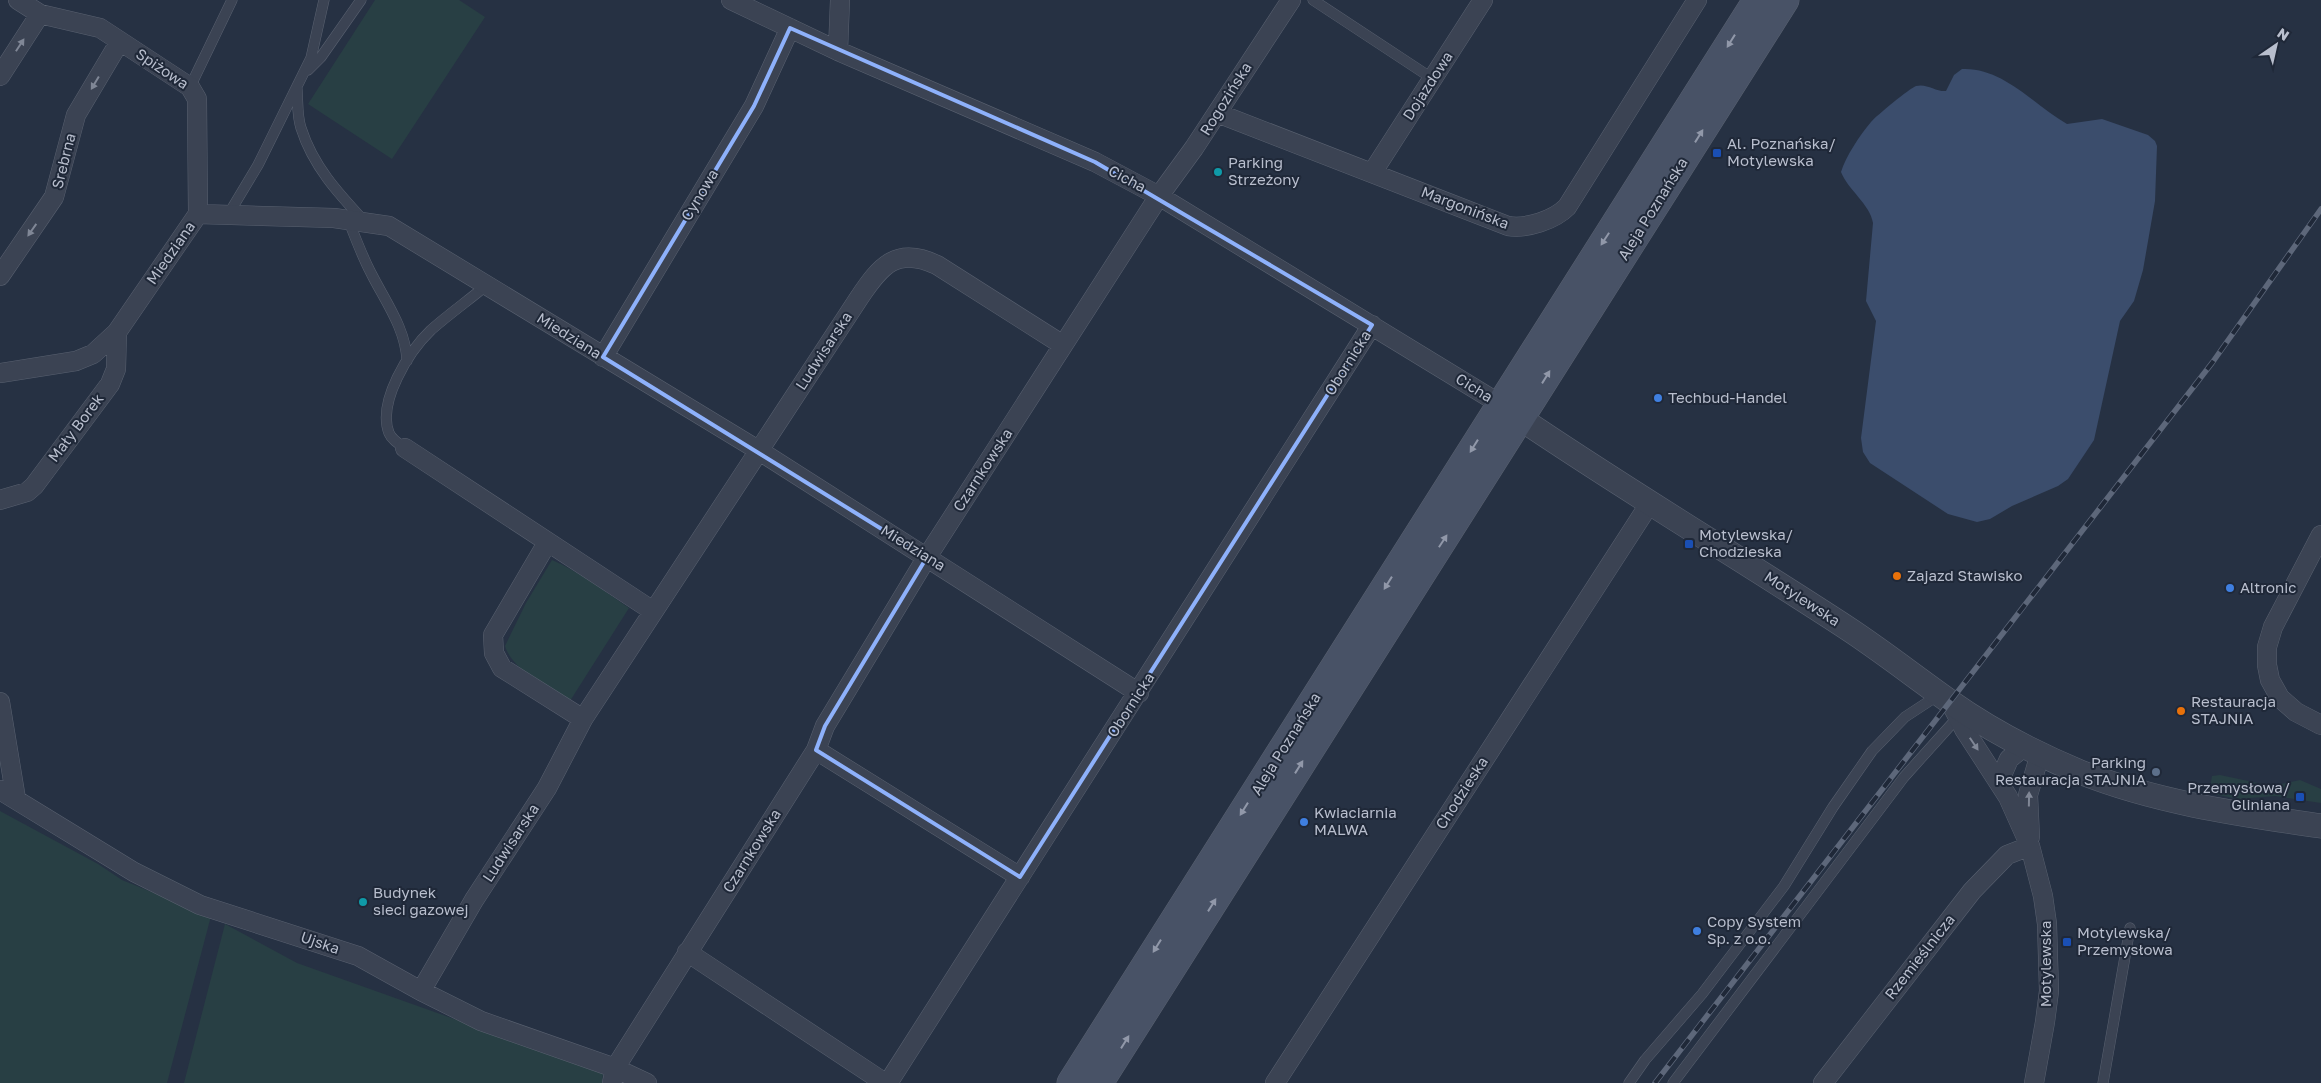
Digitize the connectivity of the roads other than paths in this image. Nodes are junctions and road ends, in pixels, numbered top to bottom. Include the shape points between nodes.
1 (18, 0) edge
2 (232, 0) edge
3 (324, 0) edge
4 (361, 0) edge
5 (731, 0) edge
6 (840, 0) edge
7 (1290, 0) edge
8 (1313, 0) edge
9 (1483, 0) edge
10 (1697, 0) edge
11 (1757, 0) edge
12 (1785, 0) edge
13 (40, 14) junction
14 (790, 28) junction
15 (120, 41) junction
16 (838, 51) junction
17 (303, 74) junction
18 (0, 76) edge
19 (1433, 79) junction
20 (190, 86) junction
21 (296, 88) junction
22 (1217, 113) junction
23 (1372, 172) junction
24 (1159, 196) junction
25 (198, 214) junction
26 (228, 215) junction
27 (356, 220) junction
28 (0, 276) edge
29 (488, 284) junction
30 (1372, 325) junction
31 (117, 332) junction
32 (1063, 345) junction
33 (603, 357) junction
34 (407, 361) junction
35 (0, 374) edge
36 (1510, 411) junction
37 (405, 448) joint
38 (758, 450) junction
39 (0, 500) edge
40 (1650, 503) junction
41 (2321, 535) edge
42 (547, 543) junction
43 (927, 557) junction
44 (653, 611) junction
45 (1139, 693) junction
46 (0, 702) edge
47 (1949, 704) junction
48 (583, 719) junction
49 (2321, 724) edge
50 (816, 750) junction
51 (2032, 750) junction
52 (1999, 782) junction
53 (8, 795) edge
54 (2321, 826) edge
55 (2030, 846) junction
56 (1020, 876) junction
57 (2130, 928) dead end
58 (688, 952) junction
59 (421, 991) junction
60 (613, 1076) edge
61 (647, 1083) edge
62 (887, 1083) edge
63 (1071, 1083) edge
64 (1099, 1083) edge
65 (1275, 1083) edge
66 (1630, 1083) edge
67 (1673, 1083) edge
68 (1823, 1083) edge
69 (2034, 1083) edge
70 (2102, 1083) edge

1 - 13 street, Spiżowa
2 - 20 lane
3 - 17 lane
4 - 17 lane via 321,57
5 - 14 street, Cicha
6 - 16 street
7 - 22 street, Rogozińska
8 - 19 lane
9 - 19 street, Dojazdowa
10 - 23 street, Margonińska via 1567,207 1555,216 1523,228 1508,226
11 -> 36 main road, Aleja Poznańska
36 -> 12 main road, Aleja Poznańska
13 - 15 street, Spiżowa via 100,28
18 -> 13 street
14 - 16 street, Cicha
14 - 33 street, Cynowa via 754,106
15 - 20 street, Spiżowa
15 -> 28 street, Srebrna via 76,115 54,197
16 - 24 street, Cicha via 1095,162
17 - 21 lane
19 - 23 street, Dojazdowa
20 - 25 street, Spiżowa via 197,99
21 - 26 lane via 258,165
21 - 27 lane via 300,127 316,163
22 - 23 street, Margonińska
22 - 24 street, Rogozińska
24 - 30 street, Cicha
24 - 32 street, Czarnkowska
25 - 26 street, Miedziana
25 - 31 street, Miedziana
26 - 27 street, Miedziana
27 - 29 street, Miedziana via 389,226
27 - 34 lane via 369,270 407,346
29 - 33 street, Miedziana
29 - 34 lane via 430,331
30 - 36 street, Cicha
30 - 45 street, Obornicka
31 - 35 street, Miedziana via 93,354 76,361
31 - 39 street, Mały Borek via 116,369 110,384 34,486 27,492
32 - 38 street, Ludwisarska via 937,265 913,256 901,257 888,263 869,282
32 - 43 street, Czarnkowska
33 - 38 street, Miedziana
34 - 37 lane via 392,389 387,408 389,433
36 - 40 street, Motylewska
36 -> 63 main road, Aleja Poznańska
64 -> 36 main road, Aleja Poznańska
37 - 42 street
38 - 43 street, Miedziana
38 - 44 street, Ludwisarska
40 - 47 street, Motylewska via 1848,628 1895,660
40 - 65 street, Chodzieska
41 - 49 street via 2273,627 2267,647 2270,680 2280,698 2296,712
42 - 44 street
42 - 48 street via 494,635 494,652 502,668
43 - 45 street, Miedziana
43 - 50 street, Czarnkowska via 825,726
44 - 48 street, Ludwisarska
45 - 56 street, Obornicka
46 - 53 street
47 - 51 street
47 -> 52 street, Motylewska
47 - 66 lane via 1905,717 1872,751 1784,886
47 - 67 lane via 1904,778
48 - 59 street, Ludwisarska via 547,788 474,900
50 - 56 street
50 - 58 street, Czarnkowska
51 - 52 street via 2009,759
51 - 54 street via 2096,778 2153,796 2213,810
55 -> 51 street, Motylewska via 2028,796
52 - 55 street, Motylewska
53 - 59 street, Ujska via 134,872 200,905 358,956
55 - 68 street, Rzemieślnicza via 2006,855 1972,891
55 - 69 street, Motylewska via 2047,924 2049,969 2045,1022
56 - 62 street, Obornicka
57 - 70 lane
58 - 60 street, Czarnkowska
58 - 62 street
59 - 60 street, Ujska via 481,1021
60 - 61 street, Ujska

